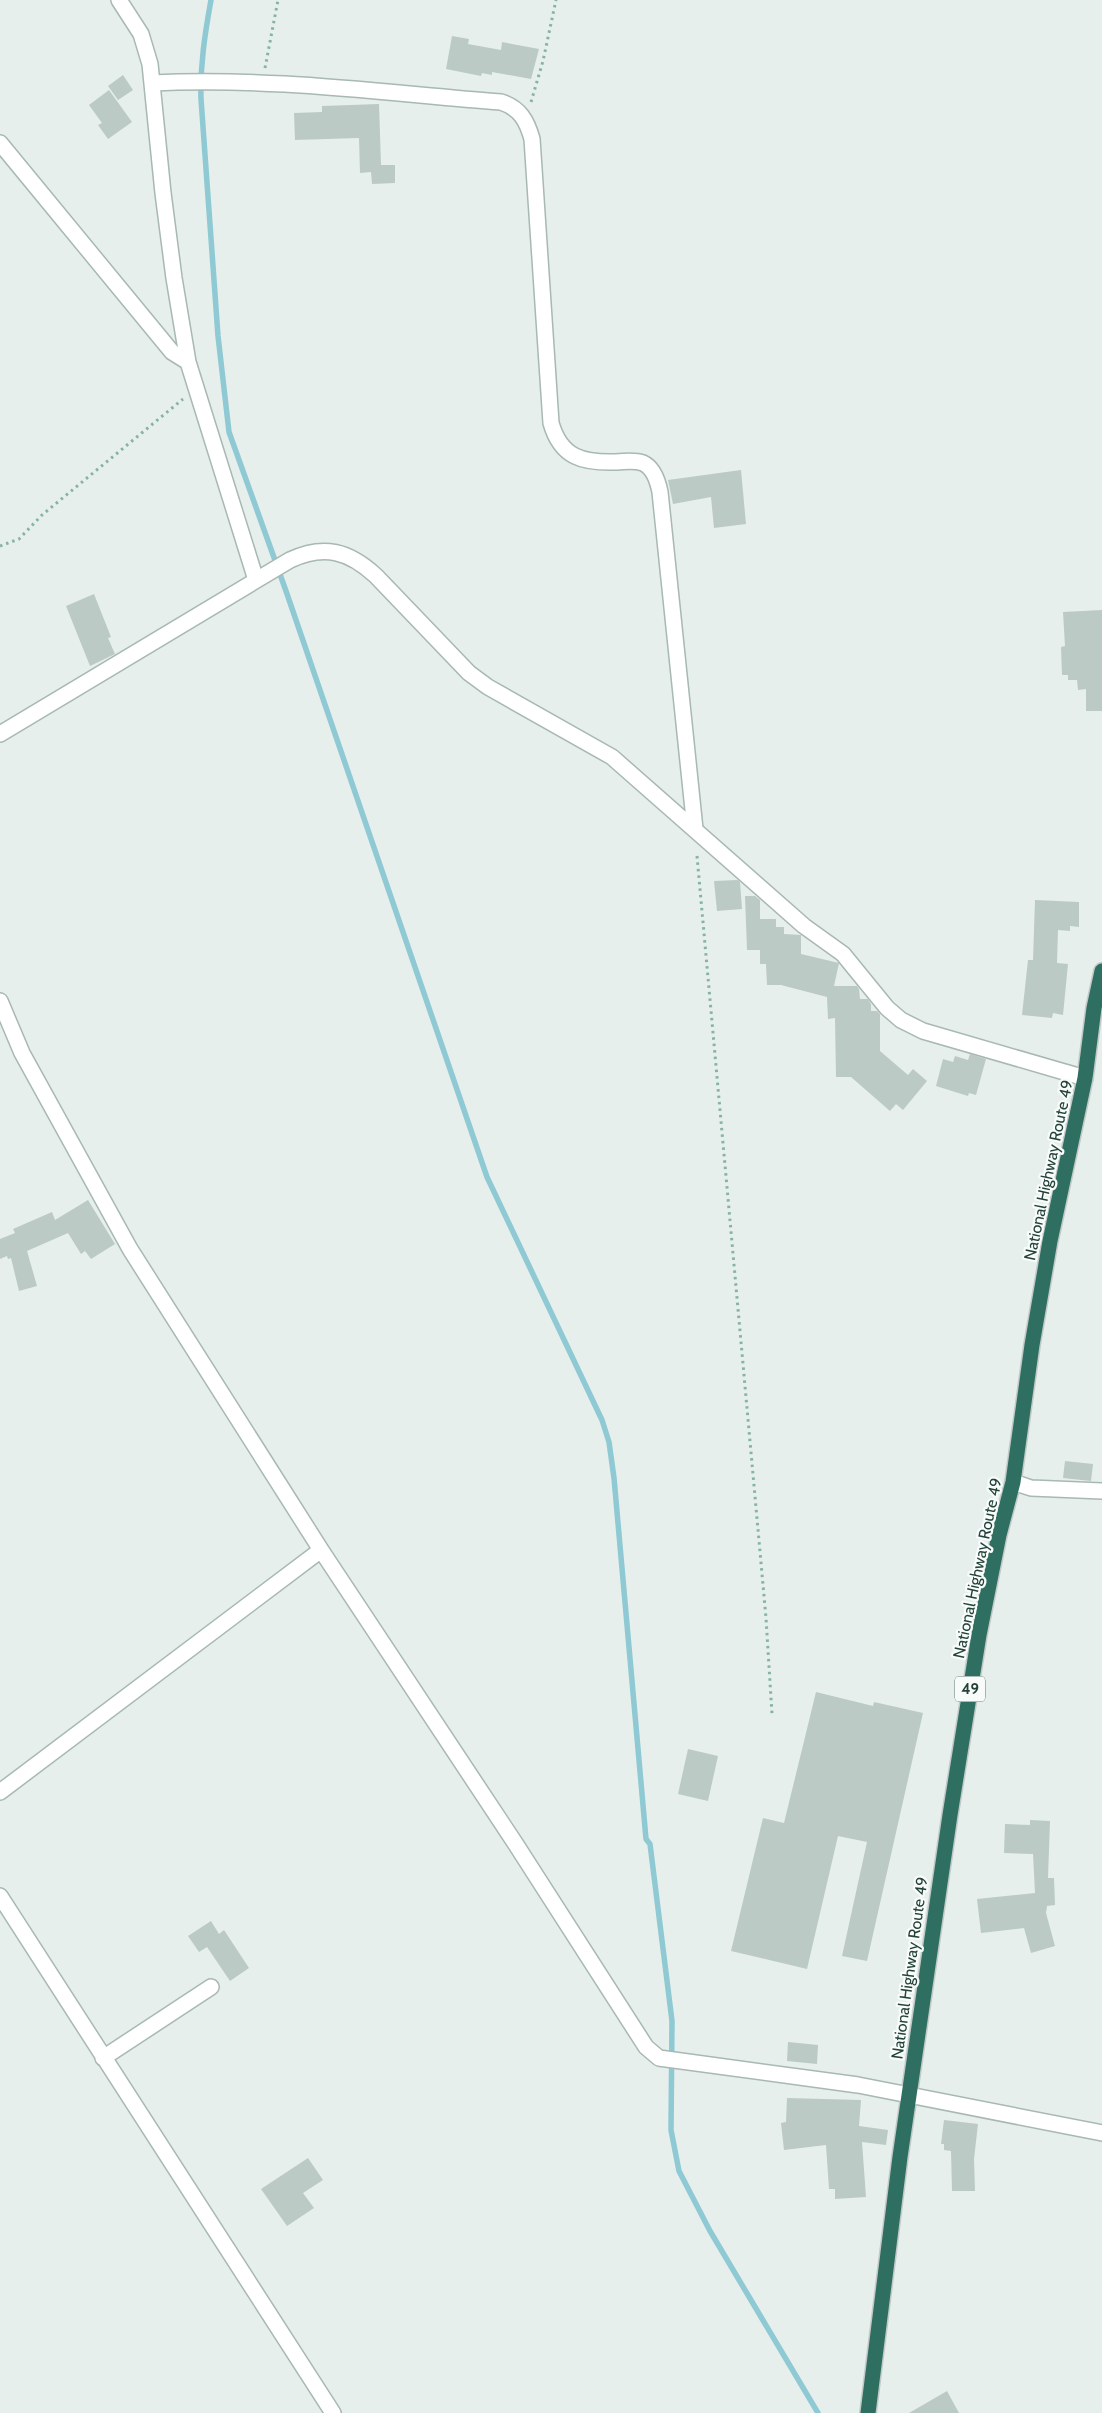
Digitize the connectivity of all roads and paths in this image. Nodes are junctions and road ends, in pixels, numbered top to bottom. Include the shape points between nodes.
1 (119, 0) edge
2 (278, 0) edge
3 (556, 0) edge
4 (152, 83) junction
5 (262, 83) junction
6 (522, 114) junction
7 (0, 143) edge
8 (188, 362) junction
9 (195, 389) junction
10 (0, 546) edge
11 (256, 580) junction
12 (0, 734) edge
13 (695, 829) junction
14 (1102, 971) edge
15 (0, 1001) edge
16 (1085, 1078) junction
17 (1013, 1482) junction
18 (1102, 1490) edge
19 (321, 1550) junction
20 (772, 1714) dead end
21 (0, 1792) edge
22 (0, 1896) edge
23 (211, 1987) dead end
24 (103, 2058) junction
25 (908, 2096) junction
26 (1102, 2133) edge
27 (333, 2413) edge
28 (868, 2413) edge

1 - 4 street via 141,34
2 - 5 path
3 - 6 path via 544,61 530,105
4 - 5 street
4 - 8 street via 164,202
5 - 6 street via 501,102
6 - 13 street via 532,139 554,434 579,459 598,463 643,463 653,473 660,492
7 - 8 street via 172,352
8 - 9 street
9 - 10 path via 42,515 20,539
9 - 11 street
11 - 12 street
11 - 13 street via 290,560 314,551 334,552 354,559 376,576 469,673 612,757
13 - 16 street via 804,926 843,954 887,1008 901,1020 923,1031
13 - 20 path
14 - 16 highway, National Highway Route 49 / 49
15 - 19 street via 22,1053 130,1249
16 - 17 highway, National Highway Route 49 / 49 via 1050,1241
17 - 18 street via 1031,1488
17 - 25 highway, National Highway Route 49 / 49 via 979,1635
19 - 21 street
19 - 25 street via 646,2047 659,2058 858,2085
22 - 24 street
23 - 24 street
24 - 27 street
25 - 26 street
25 - 28 highway, National Highway Route 49 / 49

